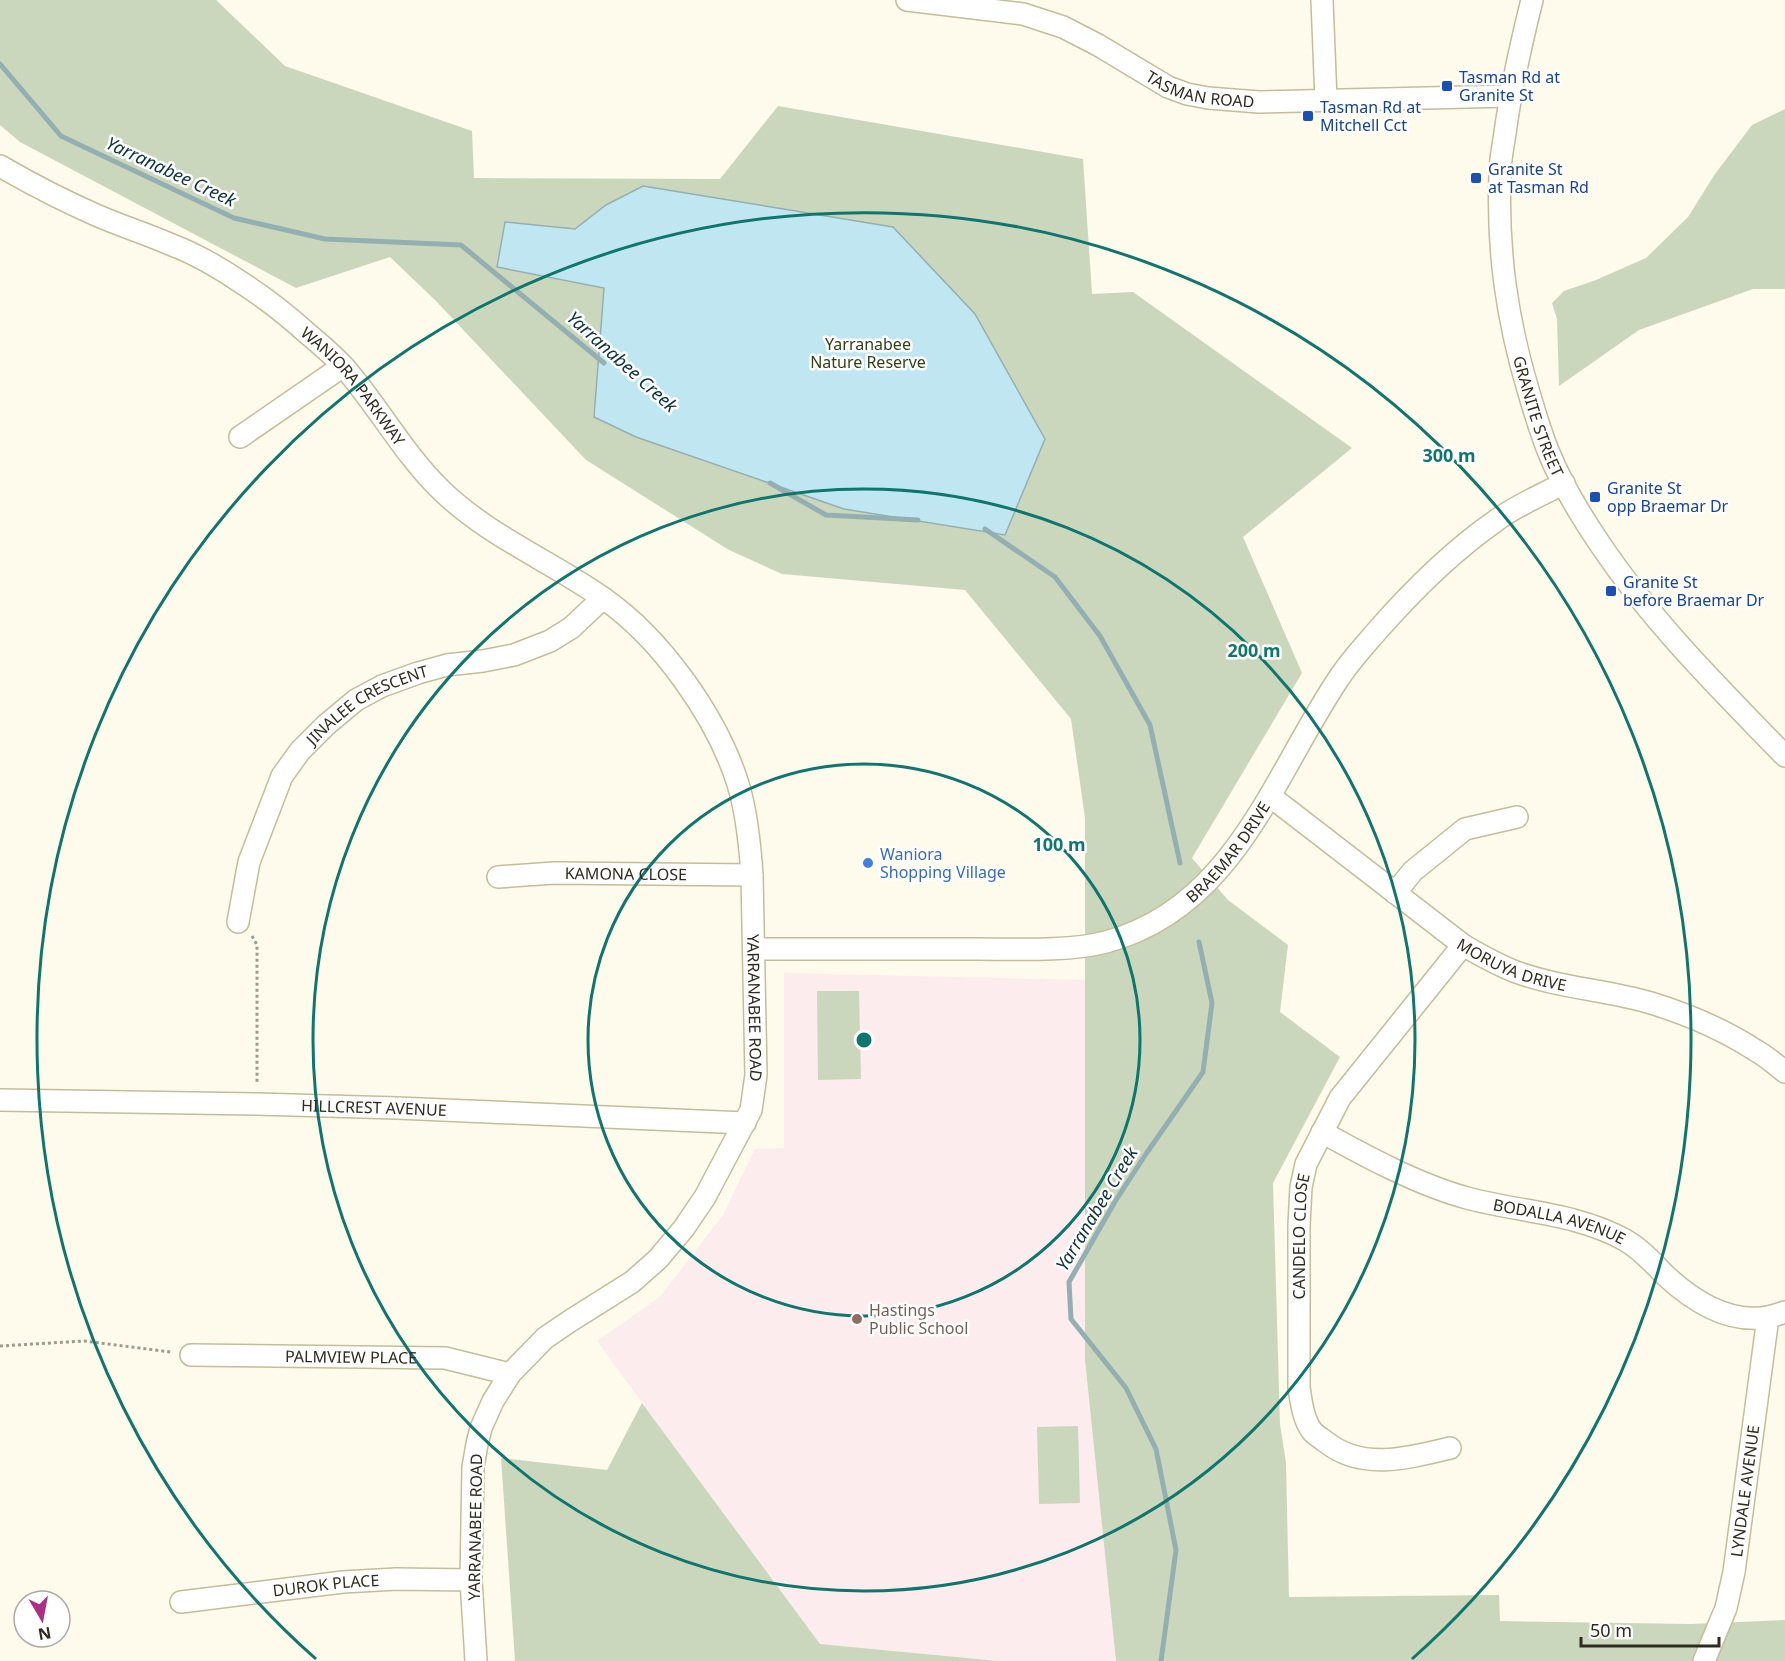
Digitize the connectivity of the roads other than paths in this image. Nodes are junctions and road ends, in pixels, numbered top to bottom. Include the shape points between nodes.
1 (907, 0) edge
2 (1322, 0) edge
3 (1532, 0) edge
4 (1510, 96) junction
5 (1326, 100) junction
6 (0, 166) edge
7 (343, 366) junction
8 (240, 437) dead end
9 (1564, 483) junction
10 (603, 598) junction
11 (668, 659) joint
12 (1785, 756) edge
13 (1270, 795) junction
14 (1517, 817) dead end
15 (752, 875) junction
16 (498, 877) dead end
17 (1395, 893) junction
18 (238, 922) road end
19 (1463, 945) junction
20 (755, 949) junction
21 (1785, 1072) edge
22 (0, 1100) edge
23 (745, 1123) junction
24 (1322, 1132) junction
25 (1776, 1315) edge
26 (191, 1355) road end
27 (510, 1374) junction
28 (1450, 1448) dead end
29 (471, 1580) junction
30 (181, 1602) dead end
31 (476, 1661) edge
32 (1704, 1661) edge

1 - 5 street, TASMAN ROAD via 1023,14 1063,27 1187,94 1259,102
2 - 5 street
3 - 4 street, GRANITE STREET
4 - 5 street, TASMAN ROAD
4 - 9 street, GRANITE STREET via 1500,172 1505,291 1519,360 1549,453
6 - 7 street, WANIORA PARKWAY via 98,216 210,262 272,303
7 - 8 street
7 - 10 street, WANIORA PARKWAY via 441,490 476,521
9 - 12 street, GRANITE STREET via 1635,593 1676,642
9 - 13 street, BRAEMAR DRIVE via 1498,518 1408,596 1339,677
10 - 11 street, WANIORA PARKWAY via 624,613
10 - 18 street, JINALEE CRESCENT via 571,628 550,641 514,655 447,665 382,686 356,700 326,725 282,776 249,862
11 - 15 street, YARRANABEE ROAD via 725,748 745,812
13 - 17 street, MORUYA DRIVE
13 - 20 street, BRAEMAR DRIVE via 1224,865 1206,884 1160,921 1106,942 1023,949
14 - 17 street via 1465,829 1413,871
15 - 16 street, KAMONA CLOSE via 565,873
15 - 20 street, YARRANABEE ROAD
17 - 19 street, MORUYA DRIVE
19 - 21 street, MORUYA DRIVE via 1518,972 1651,1003 1712,1026
19 - 24 street, CANDELO CLOSE via 1340,1098
20 - 23 street, YARRANABEE ROAD via 756,1075 754,1100
22 - 23 street, HILLCREST AVENUE via 397,1108
23 - 27 street, YARRANABEE ROAD via 705,1197 658,1259 632,1282 545,1338
24 - 25 street, BODALLA AVENUE via 1440,1190 1605,1231 1648,1257 1689,1296 1711,1309 1752,1318
24 - 28 street, CANDELO CLOSE via 1306,1164 1299,1225 1299,1387 1311,1431 1347,1455 1368,1460 1395,1460
25 - 32 street, LYNDALE AVENUE via 1734,1572 1726,1608
26 - 27 street, PALMVIEW PLACE via 446,1358
27 - 29 street, YARRANABEE ROAD via 493,1401 477,1444
29 - 30 street, DUROK PLACE via 343,1582
29 - 31 street, YARRANABEE ROAD

